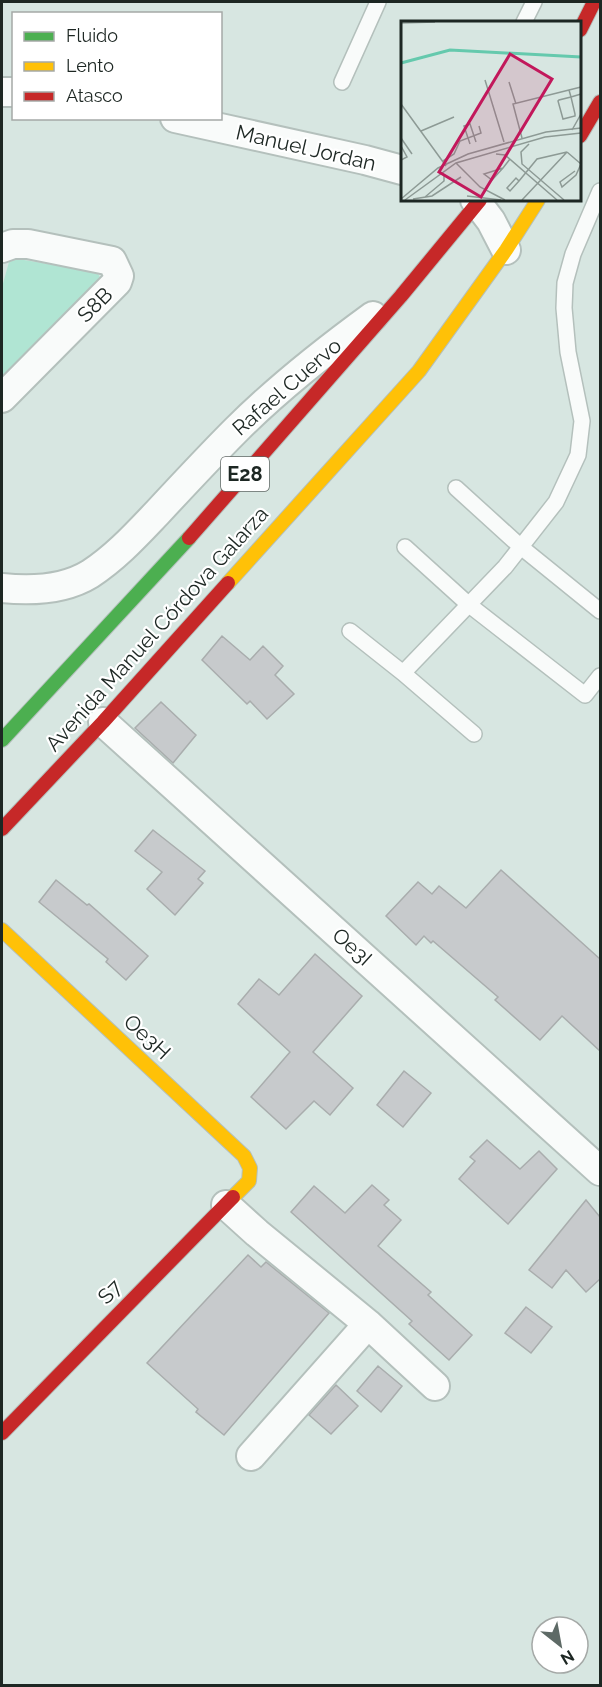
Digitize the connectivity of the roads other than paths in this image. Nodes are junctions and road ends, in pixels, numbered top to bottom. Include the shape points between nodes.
1 (378, 2) edge
2 (532, 2) edge
3 (594, 2) edge
4 (524, 21) edge
5 (581, 26) edge
6 (342, 82) dead end
7 (184, 120) edge
8 (401, 170) edge
9 (600, 191) edge
10 (477, 201) edge
11 (479, 201) edge
12 (537, 201) edge
13 (2, 248) edge
14 (506, 250) junction
15 (401, 296) junction
16 (2, 399) edge
17 (456, 488) dead end
18 (405, 547) dead end
19 (521, 547) junction
20 (2, 588) edge
21 (468, 604) junction
22 (600, 612) edge
23 (351, 631) dead end
24 (403, 673) junction
25 (600, 676) edge
26 (103, 722) junction
27 (474, 734) dead end
28 (2, 740) edge
29 (2, 829) edge
30 (2, 930) edge
31 (600, 1171) edge
32 (249, 1181) joint
33 (226, 1205) junction
34 (368, 1324) junction
35 (435, 1386) dead end
36 (2, 1433) edge
37 (251, 1456) dead end

1 - 6 lane
2 - 4 lane
3 - 5 main road
7 - 8 street, Manuel Jordan
9 - 19 lane via 573,254 565,284 568,352 582,421 578,455 556,502
10 - 15 main road, Avenida Manuel Córdova Galarza / E28
11 - 14 street
12 - 14 main road, Avenida Manuel Córdova Galarza
13 - 16 street, S8B via 28,244 112,261 119,276
14 - 26 main road, Avenida Manuel Córdova Galarza via 419,371
15 - 20 street, Rafael Cuervo via 275,393 119,552 88,575 57,588
15 - 28 main road, Avenida Manuel Córdova Galarza / E28 via 162,569
17 - 19 lane
18 - 21 lane
19 - 21 lane
19 - 22 lane
21 - 24 lane
21 - 25 lane via 585,695
23 - 24 lane
24 - 27 lane
26 - 29 main road, Avenida Manuel Córdova Galarza
26 - 31 street, Oe3I
30 - 32 main road, Oe3H via 244,1156 250,1168
32 - 33 main road, S7
33 - 34 street
33 - 36 main road, S7
34 - 35 street
34 - 37 street

